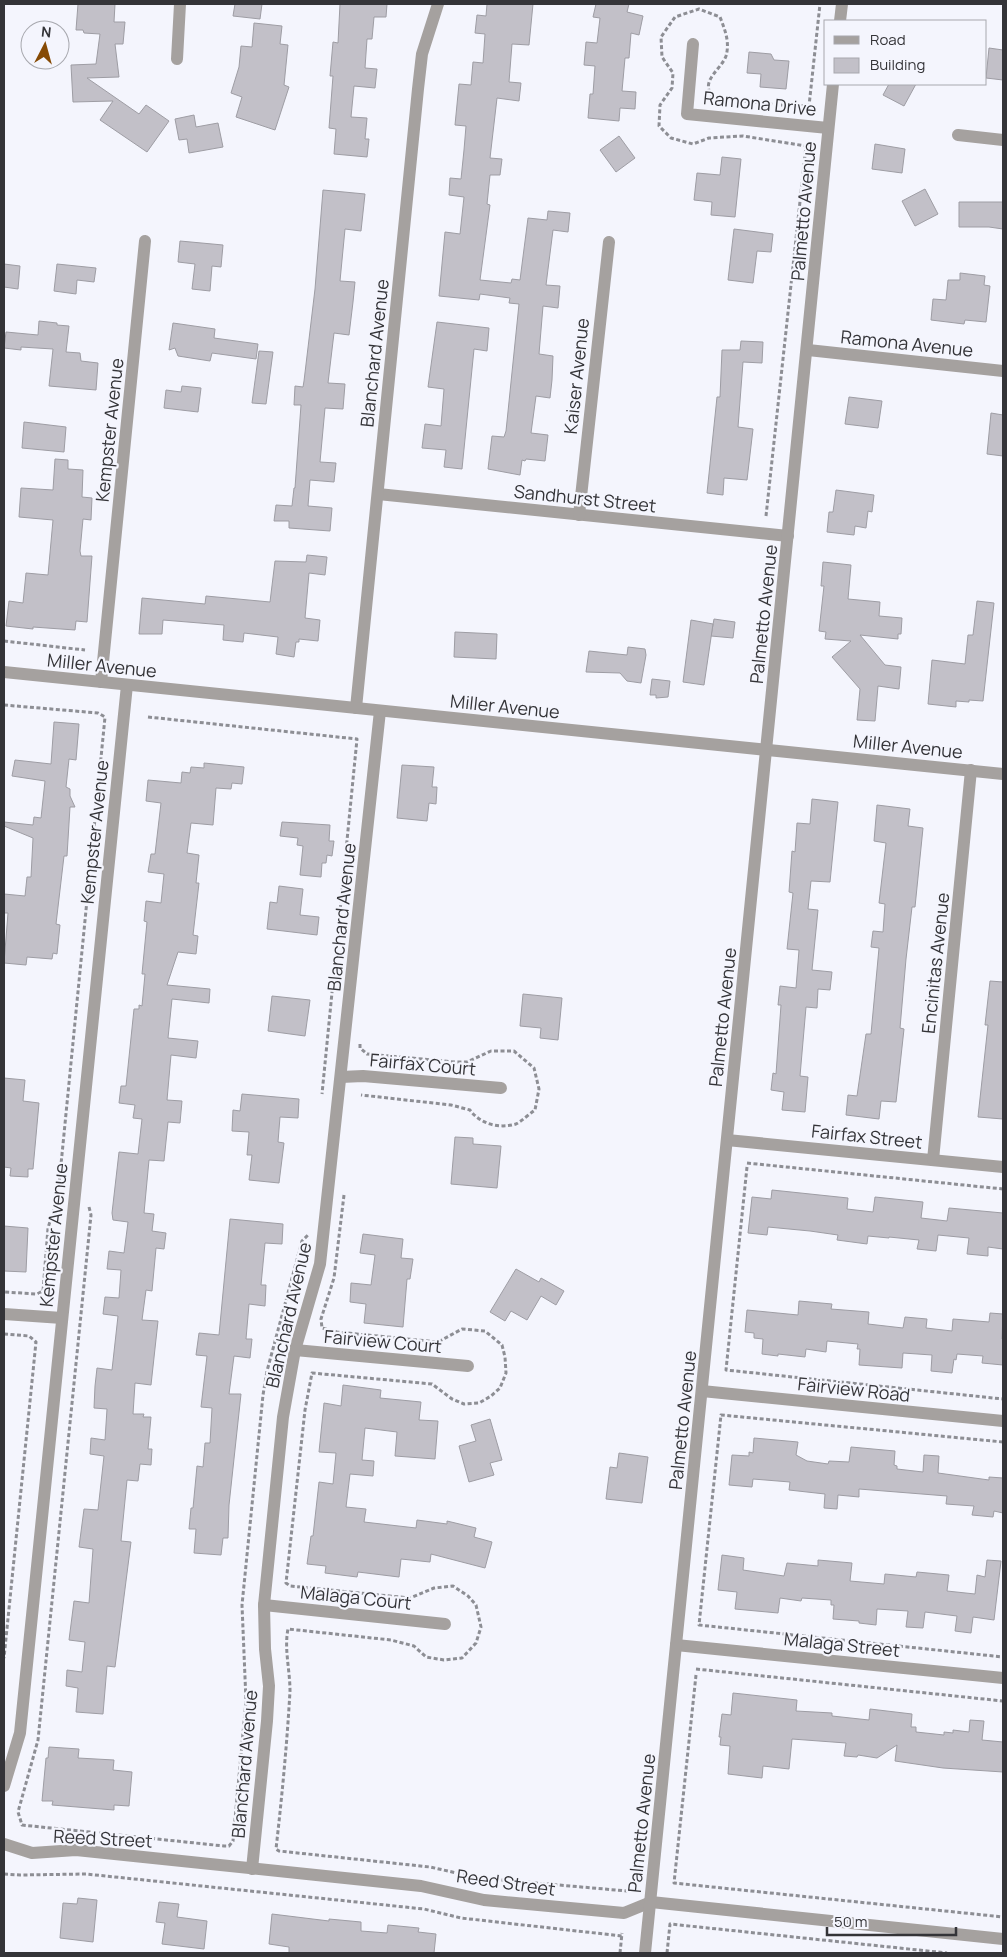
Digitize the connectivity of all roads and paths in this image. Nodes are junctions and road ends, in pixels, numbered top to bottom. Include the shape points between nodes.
1 (180, 4) edge
2 (438, 4) edge
3 (820, 4) edge
4 (842, 4) edge
5 (840, 20) edge
6 (693, 44) dead end
7 (178, 59) dead end
8 (833, 85) edge
9 (828, 128) junction
10 (958, 135) dead end
11 (1003, 140) edge
12 (145, 241) dead end
13 (609, 242) dead end
14 (808, 350) junction
15 (1003, 371) edge
16 (378, 494) junction
17 (579, 515) junction
18 (766, 516) dead end
19 (788, 536) junction
20 (4, 641) edge
21 (85, 650) dead end
22 (4, 672) edge
23 (102, 682) junction
24 (127, 685) junction
25 (4, 705) edge
26 (356, 708) junction
27 (380, 710) junction
28 (148, 717) dead end
29 (767, 750) junction
30 (972, 770) junction
31 (1003, 774) edge
32 (341, 1076) junction
33 (501, 1088) dead end
34 (322, 1097) dead end
35 (728, 1140) junction
36 (933, 1160) junction
37 (1003, 1167) edge
38 (1003, 1189) edge
39 (344, 1195) dead end
40 (88, 1202) dead end
41 (309, 1225) dead end
42 (4, 1292) edge
43 (4, 1314) edge
44 (62, 1318) junction
45 (4, 1334) edge
46 (295, 1350) junction
47 (468, 1366) dead end
48 (702, 1391) junction
49 (1003, 1399) edge
50 (1003, 1421) edge
51 (1003, 1442) edge
52 (264, 1605) junction
53 (445, 1624) dead end
54 (676, 1645) junction
55 (1003, 1657) edge
56 (4, 1658) edge
57 (696, 1669) dead end
58 (696, 1675) dead end
59 (1003, 1678) edge
60 (1003, 1701) edge
61 (4, 1786) edge
62 (4, 1844) edge
63 (252, 1869) junction
64 (4, 1874) edge
65 (627, 1891) dead end
66 (651, 1902) junction
67 (1003, 1917) edge
68 (1003, 1939) edge
69 (620, 1953) edge
70 (645, 1953) edge
71 (667, 1953) edge
72 (947, 1953) edge

1 - 7 street
2 - 16 street, Blanchard Avenue via 422,54
3 - 18 path via 809,106 779,106 713,97 708,84 725,58 728,41 720,17 699,9 675,17 661,37 662,57 673,73 672,88 660,105 659,126 671,138 693,144 709,138 743,136 806,146
4 - 5 street
6 - 9 street, Ramona Drive via 687,114
8 - 9 street, Palmetto Avenue
9 - 14 street, Palmetto Avenue
10 - 11 street
12 - 23 street, Kempster Avenue
13 - 17 street, Kaiser Avenue
14 - 15 street, Ramona Avenue
14 - 19 street, Palmetto Avenue
16 - 17 street, Sandhurst Street
16 - 26 street, Blanchard Avenue
17 - 19 street, Sandhurst Street
19 - 29 street, Palmetto Avenue
20 - 21 path
22 - 23 street, Miller Avenue
23 - 24 street, Miller Avenue
24 - 26 street, Miller Avenue
24 - 44 street, Kempster Avenue
25 - 42 path via 98,713 105,717 58,1195 48,1228 42,1291 37,1294
26 - 27 street, Miller Avenue
27 - 29 street, Miller Avenue
27 - 32 street, Blanchard Avenue
28 - 34 path via 357,739
29 - 30 street, Miller Avenue
29 - 35 street, Palmetto Avenue
30 - 31 street, Miller Avenue
30 - 36 street, Encinitas Avenue
32 - 33 street, Fairfax Court
32 - 46 street, Blanchard Avenue via 320,1264
35 - 36 street, Fairfax Street
35 - 48 street, Palmetto Avenue
36 - 37 street, Fairfax Street
38 - 49 path via 747,1165 726,1370
39 - 65 path via 334,1278 321,1319 322,1328 438,1342 462,1329 485,1331 502,1345 506,1373 500,1388 491,1396 479,1403 464,1404 432,1384 312,1373 286,1582 290,1586 410,1598 434,1588 453,1586 476,1605 481,1627 476,1643 462,1658 444,1660 426,1657 414,1646 391,1640 288,1629 287,1751 276,1849 430,1867 479,1878
40 - 41 path via 91,1215 84,1296 38,1740 18,1812 22,1825 229,1846 233,1841 246,1701 242,1605 263,1395 302,1241 308,1235
43 - 44 street
44 - 61 street, Kempster Avenue via 20,1733
45 - 56 path via 29,1336 36,1342
46 - 47 street, Fairview Court
46 - 52 street, Blanchard Avenue via 283,1417
48 - 50 street, Fairview Road
48 - 54 street, Palmetto Avenue
51 - 55 path via 721,1415 699,1625
52 - 53 street, Malaga Court
52 - 63 street, Blanchard Avenue via 269,1694
54 - 59 street, Malaga Street
54 - 66 street, Palmetto Avenue
57 - 60 path
58 - 67 path via 674,1884
62 - 63 street, Reed Street via 32,1853 76,1850
63 - 66 street, Reed Street via 421,1886 484,1900 624,1914
64 - 69 path via 86,1874 424,1909 461,1918 622,1935
66 - 68 street, Reed Street
66 - 70 street, Palmetto Avenue
71 - 72 path via 670,1924

